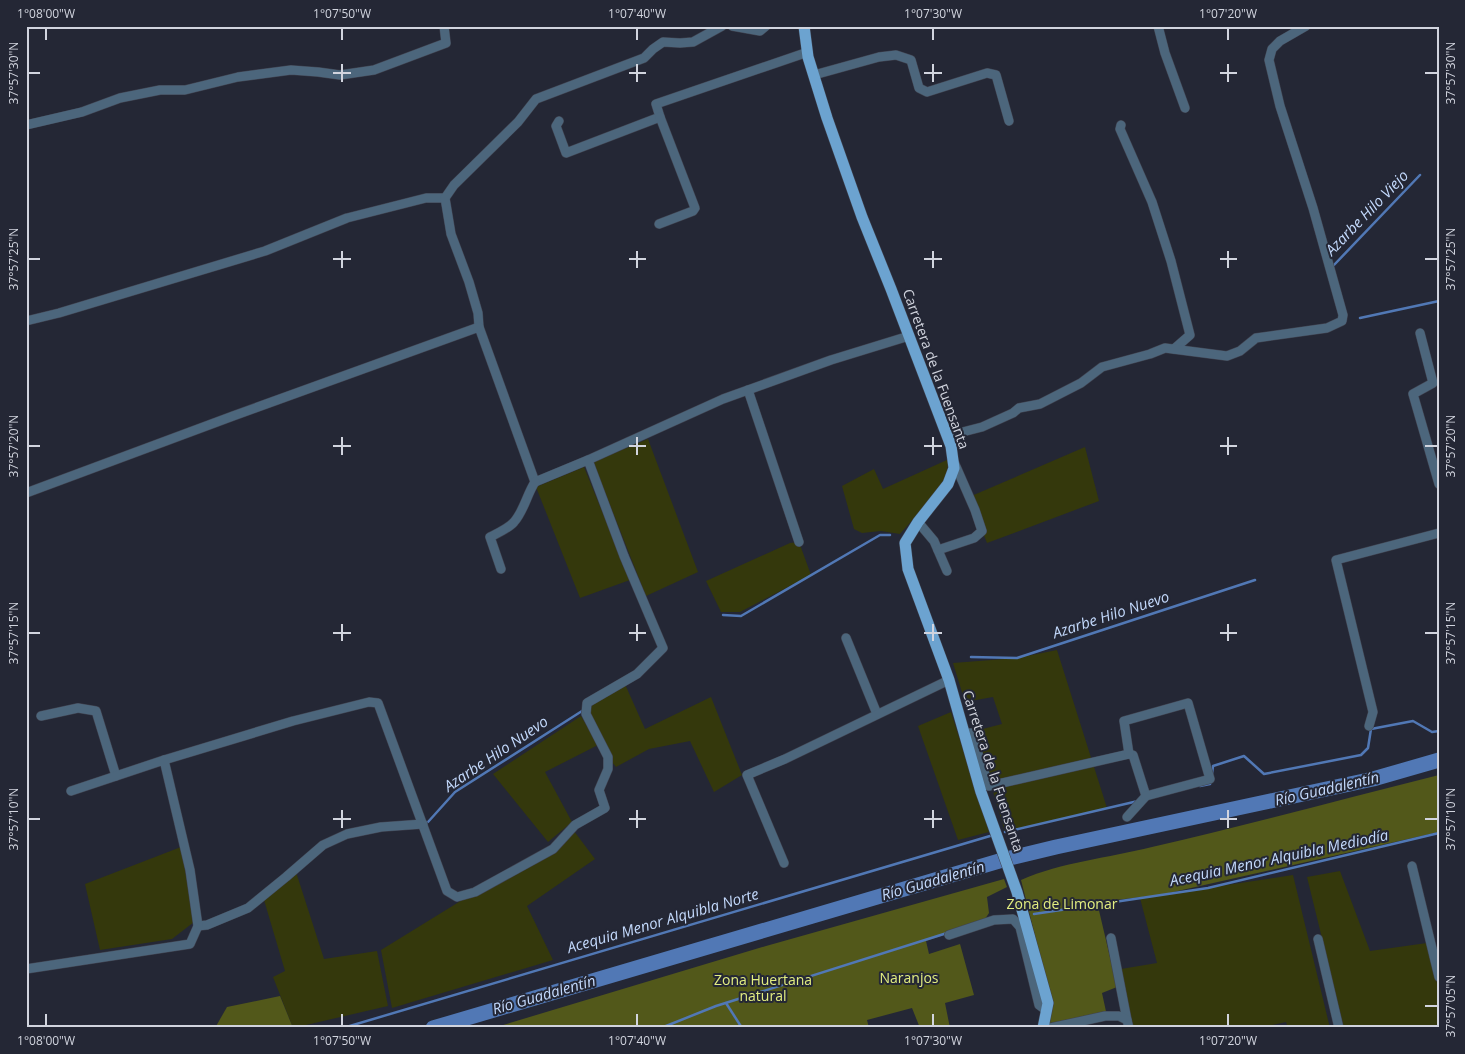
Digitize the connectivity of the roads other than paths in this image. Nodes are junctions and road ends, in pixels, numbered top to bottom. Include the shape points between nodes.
1 (444, 26) edge
2 (722, 26) edge
3 (732, 26) edge
4 (766, 26) edge
5 (804, 26) edge
6 (1158, 26) edge
7 (1306, 26) edge
8 (1293, 30) edge
9 (808, 52) junction
10 (814, 75) junction
11 (1185, 108) dead end
12 (660, 117) junction
13 (559, 121) dead end
14 (1010, 121) dead end
15 (26, 125) edge
16 (1122, 125) dead end
17 (445, 198) junction
18 (659, 224) dead end
19 (26, 321) edge
20 (479, 327) junction
21 (1420, 334) dead end
22 (909, 336) junction
23 (1174, 349) junction
24 (748, 390) junction
25 (947, 436) junction
26 (588, 460) junction
27 (953, 460) junction
28 (535, 482) junction
29 (1439, 484) edge
30 (26, 493) edge
31 (918, 522) junction
32 (1439, 533) edge
33 (799, 542) dead end
34 (938, 550) junction
35 (501, 569) dead end
36 (947, 571) dead end
37 (846, 638) dead end
38 (948, 680) junction
39 (877, 714) junction
40 (41, 716) dead end
41 (1369, 726) dead end
42 (965, 733) junction
43 (1129, 754) junction
44 (164, 760) junction
45 (116, 776) junction
46 (71, 791) dead end
47 (1146, 796) junction
48 (1127, 817) dead end
49 (423, 824) junction
50 (784, 863) dead end
51 (1412, 866) dead end
52 (198, 926) junction
53 (949, 935) dead end
54 (1110, 938) dead end
55 (1318, 939) dead end
56 (1435, 942) edge
57 (26, 968) edge
58 (1439, 977) edge
59 (1046, 1010) junction
60 (1128, 1024) edge
61 (1043, 1028) edge
62 (1050, 1028) edge
63 (1339, 1028) edge

1 - 15 street via 446,43 374,70 340,75 291,70 238,77 185,90 160,90 120,98 82,112
2 - 17 street via 693,42 663,42 644,58 536,99
3 - 4 street via 760,31
5 - 9 main road, Carretera de la Fuensanta
6 - 11 street
7 - 8 street
8 - 23 street via 1272,49 1269,60 1343,315 1342,321 1327,328 1256,338 1240,351 1227,356
9 - 10 main road, Carretera de la Fuensanta
9 - 12 street via 656,104
10 - 14 street via 896,55 911,60 919,88 927,92 987,73 996,75
10 - 22 main road, Carretera de la Fuensanta via 862,217
12 - 13 street via 566,153 556,126
12 - 18 street via 695,208
16 - 23 street via 1120,129 1152,202 1169,253 1190,335
17 - 19 street via 426,198 347,218 265,251
17 - 20 street via 451,234 469,282
20 - 28 street
20 - 30 street
21 - 29 street via 1433,383 1414,394
22 - 24 street
22 - 25 main road, Carretera de la Fuensanta
23 - 25 street via 1165,348 1102,367 1040,404 1019,408 982,427
24 - 26 street
24 - 33 street
25 - 27 main road, Carretera de la Fuensanta
26 - 28 street
26 - 49 street via 663,648 637,674 587,703 586,714 608,757 608,769 599,790 605,808 576,824 553,850 475,892 456,897 447,891
27 - 31 main road, Carretera de la Fuensanta via 954,468 948,484
27 - 34 street via 982,531 974,538
28 - 35 street via 514,522 490,537
31 - 34 street via 934,540
31 - 38 main road, Carretera de la Fuensanta via 905,543 908,569
32 - 41 street via 1336,560 1373,712
34 - 36 street
37 - 39 street
38 - 39 street
38 - 42 main road, Carretera de la Fuensanta
39 - 50 street via 747,775
40 - 45 street via 78,708 96,711
42 - 43 street via 972,733 989,786
42 - 59 main road, Carretera de la Fuensanta via 981,792 1017,892 1048,1003
43 - 47 street via 1133,755
43 - 47 street via 1124,721 1188,703 1210,779
44 - 45 street
44 - 49 street via 293,720 368,702 378,704
44 - 52 street via 190,870
45 - 46 street
47 - 48 street
49 - 52 street via 381,827 347,834 323,846 248,908
51 - 56 street
52 - 57 street via 190,944
53 - 59 street via 994,920 1013,918 1020,927 1039,1005
54 - 60 street
55 - 63 street
56 - 58 street
59 - 61 main road, Carretera de la Fuensanta
60 - 62 street via 1120,1016 1105,1016

